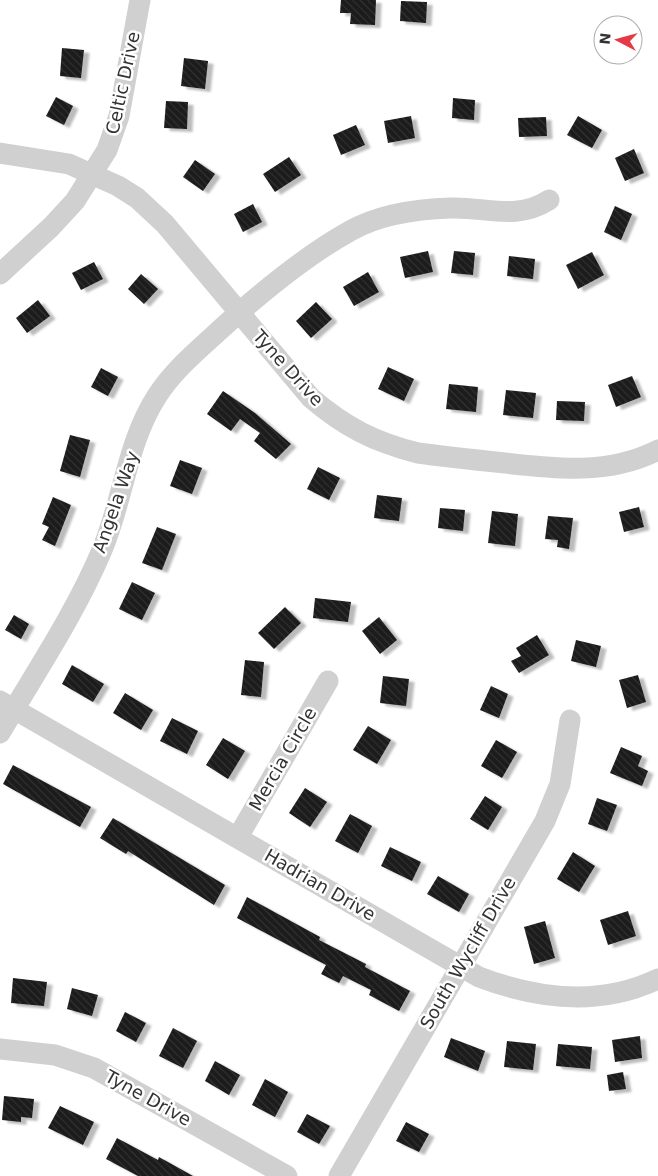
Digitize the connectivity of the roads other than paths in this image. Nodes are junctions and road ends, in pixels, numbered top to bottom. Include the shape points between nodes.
1 (140, 0) edge
2 (0, 153) edge
3 (94, 174) junction
4 (549, 200) dead end
5 (0, 274) edge
6 (239, 313) junction
7 (658, 450) edge
8 (328, 681) dead end
9 (7, 705) edge
10 (570, 720) dead end
11 (0, 733) edge
12 (238, 837) junction
13 (460, 968) junction
14 (658, 979) edge
15 (0, 1049) edge
16 (287, 1176) edge
17 (339, 1176) edge

1 - 3 street, Celtic Drive via 120,116
2 - 3 street, Tyne Drive via 52,160
3 - 5 street, Celtic Drive via 51,227
3 - 6 street, Tyne Drive via 137,198 154,212
4 - 6 street, Angela Way via 523,212 452,208 384,216 318,251
6 - 7 street, Tyne Drive via 296,382 324,410 351,429 396,448 440,456 573,469 606,467
6 - 9 street, Angela Way via 173,374 156,397 141,430 102,550 74,606
8 - 12 street, Mercia Circle
9 - 11 street, Angela Way
9 - 12 street, Hadrian Drive
10 - 13 street, South Wycliff Drive via 564,768 554,802
12 - 13 street, Hadrian Drive
13 - 14 street, Hadrian Drive via 516,990 552,997 604,995
13 - 17 street, South Wycliff Drive
15 - 16 street, Tyne Drive via 55,1055 94,1068

